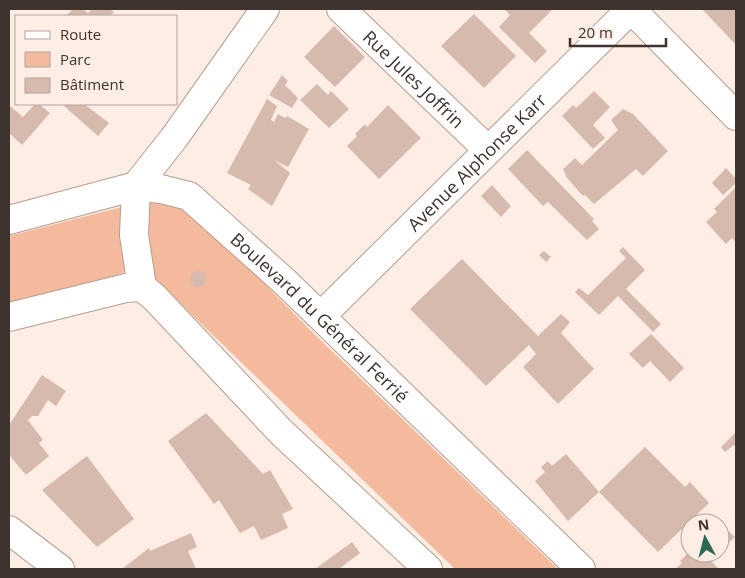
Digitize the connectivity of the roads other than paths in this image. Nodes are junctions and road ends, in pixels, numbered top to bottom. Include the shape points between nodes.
1 (265, 9) edge
2 (341, 9) edge
3 (631, 9) edge
4 (736, 116) edge
5 (487, 149) junction
6 (136, 186) junction
7 (9, 220) edge
8 (142, 287) junction
9 (321, 316) junction
10 (9, 317) edge
11 (9, 530) edge
12 (60, 569) edge
13 (428, 569) edge
14 (581, 569) edge

1 - 6 street
2 - 5 street, Rue Jules Joffrin
3 - 4 street
3 - 5 street, Avenue Alphonse Karr
5 - 9 street, Avenue Alphonse Karr
6 - 7 street, Boulevard du Général Ferrié
6 - 8 street via 134,235
6 - 9 street, Boulevard du Général Ferrié via 189,196
8 - 10 street via 126,288
8 - 13 street via 281,432
9 - 14 street, Boulevard du Général Ferrié
11 - 12 street

